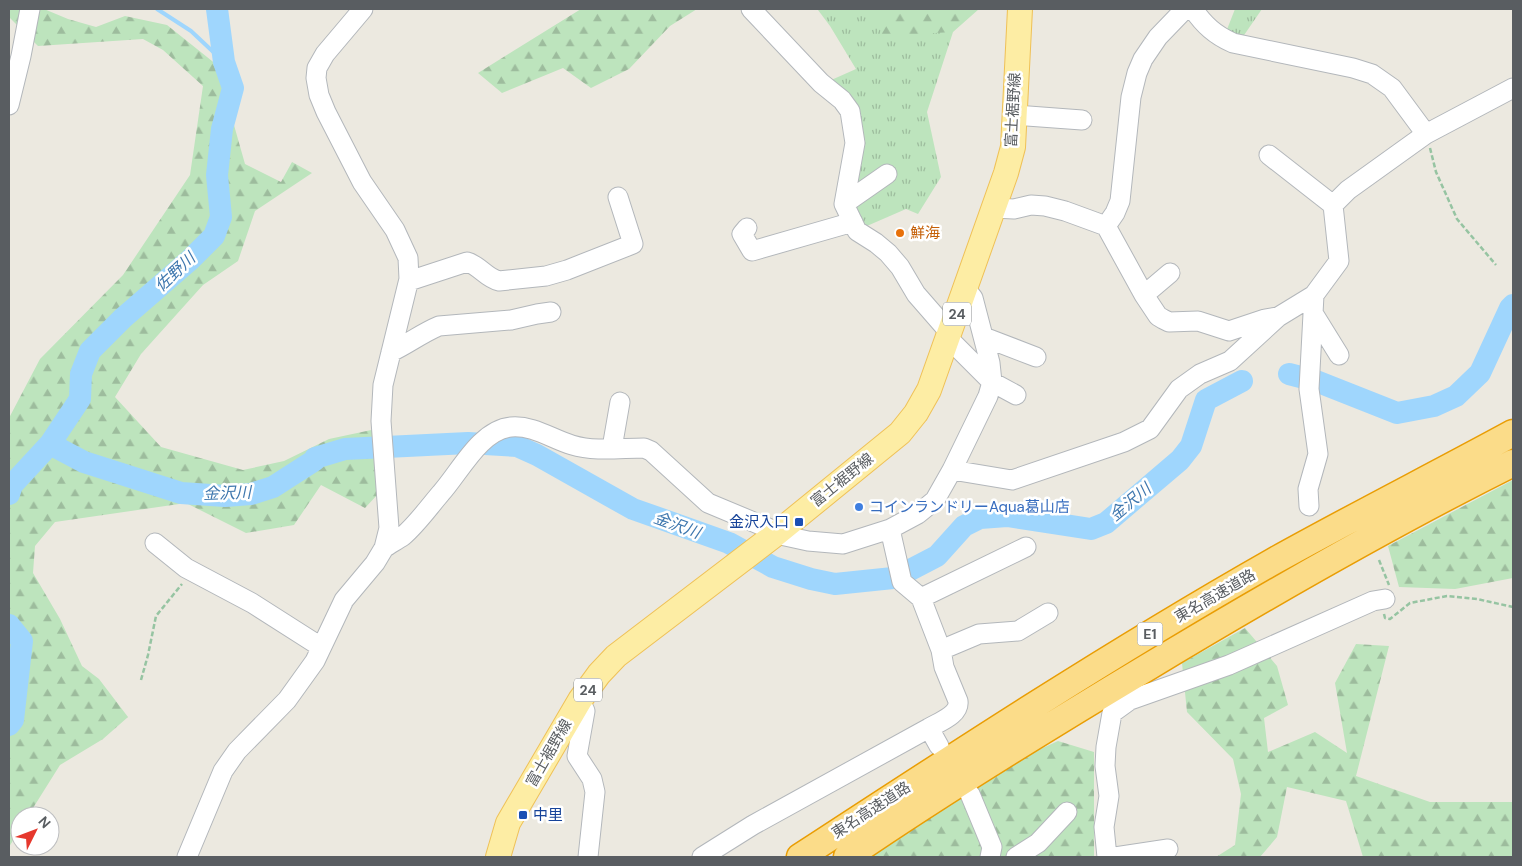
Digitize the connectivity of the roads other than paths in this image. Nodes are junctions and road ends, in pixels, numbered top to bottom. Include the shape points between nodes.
1 (30, 9) edge
2 (363, 9) edge
3 (751, 9) edge
4 (1020, 9) edge
5 (1185, 9) edge
6 (1193, 9) edge
7 (1513, 88) edge
8 (9, 105) edge
9 (1014, 115) junction
10 (1082, 120) dead end
11 (1426, 134) junction
12 (1269, 154) dead end
13 (887, 174) dead end
14 (618, 197) dead end
15 (844, 204) junction
16 (1333, 205) junction
17 (994, 208) junction
18 (853, 222) junction
19 (1106, 226) junction
20 (747, 228) dead end
21 (1170, 273) dead end
22 (409, 282) junction
23 (966, 289) junction
24 (1144, 295) junction
25 (1314, 304) junction
26 (550, 312) dead end
27 (1278, 317) junction
28 (949, 335) junction
29 (984, 337) junction
30 (391, 352) junction
31 (1339, 355) dead end
32 (1036, 357) dead end
33 (992, 382) junction
34 (1016, 395) dead end
35 (620, 402) dead end
36 (1513, 433) edge
37 (612, 448) junction
38 (1513, 463) edge
39 (952, 470) junction
40 (1309, 506) dead end
41 (890, 529) junction
42 (767, 540) junction
43 (155, 543) dead end
44 (1026, 547) dead end
45 (384, 548) junction
46 (921, 598) junction
47 (1385, 598) road end
48 (1048, 613) dead end
49 (320, 647) junction
50 (941, 650) junction
51 (580, 700) junction
52 (929, 728) junction
53 (939, 746) dead end
54 (970, 794) dead end
55 (1067, 812) dead end
56 (1168, 850) dead end
57 (187, 857) edge
58 (498, 857) edge
59 (588, 857) edge
60 (702, 857) edge
61 (800, 857) edge
62 (847, 857) edge
63 (990, 857) edge
64 (1016, 857) edge
65 (1107, 857) edge
66 (1115, 857) edge

1 - 8 street
2 - 22 street via 317,68 319,95 362,182 403,245 408,258
3 - 15 street via 850,111 855,143
4 - 9 main road, 富士裾野線 / 24
5 - 19 street via 1158,37 1137,73 1120,201
6 - 11 street via 1218,36 1233,43 1372,74 1392,88
7 - 11 street
9 - 10 street
9 - 17 main road, 富士裾野線 / 24 via 1013,147
11 - 16 street via 1348,190
12 - 16 street
13 - 15 street
14 - 22 street via 633,244 546,276 499,281 467,262
15 - 18 street
16 - 25 street via 1339,261
17 - 19 street via 1045,206
17 - 23 main road, 富士裾野線 / 24
18 - 20 street via 752,251 742,234
18 - 28 street via 857,231 876,243 900,266 916,294
19 - 24 street
21 - 24 street
22 - 30 street
23 - 28 main road, 富士裾野線 / 24
23 - 29 street via 973,298
24 - 27 street via 1158,316 1169,322 1198,321 1229,331
25 - 27 street
25 - 31 street
25 - 40 street via 1309,380 1318,454 1308,489
26 - 30 street via 511,320 439,326
27 - 39 street via 1230,361 1200,374 1179,389 1150,429 1124,442 1012,480
28 - 33 street
28 - 42 main road, 富士裾野線 / 24 via 929,390 900,433
29 - 32 street
29 - 33 street
30 - 45 street via 383,385 381,421 389,528
33 - 34 street
33 - 39 street
35 - 37 street
36 - 61 highway, 東名高速道路 / E1 via 1275,561 1154,631 1028,708
37 - 42 street via 651,451 708,503 768,528
37 - 45 street via 573,445 524,427 499,430 475,450 443,492 403,535
38 - 62 highway, 東名高速道路 / E1 via 1355,546 1214,627 910,814
39 - 41 street via 935,500 918,514
41 - 42 street via 843,544
41 - 46 street via 902,582
42 - 51 main road, 富士裾野線 / 24 via 616,656
43 - 49 street via 192,571 252,603
44 - 46 street
45 - 49 street via 344,600
46 - 50 street
47 - 65 street via 1229,666 1130,700 1112,713 1105,766 1109,796 1104,827
48 - 50 street via 1018,632 979,634
49 - 57 street via 315,661 287,700 237,751 223,771
50 - 52 street via 958,706 956,711
51 - 58 main road, 富士裾野線 / 24 via 508,823
51 - 59 street via 585,711 577,756 592,779 595,792
52 - 53 street
52 - 60 street via 761,820
54 - 63 street via 992,847
55 - 64 street via 1038,843
56 - 66 street

